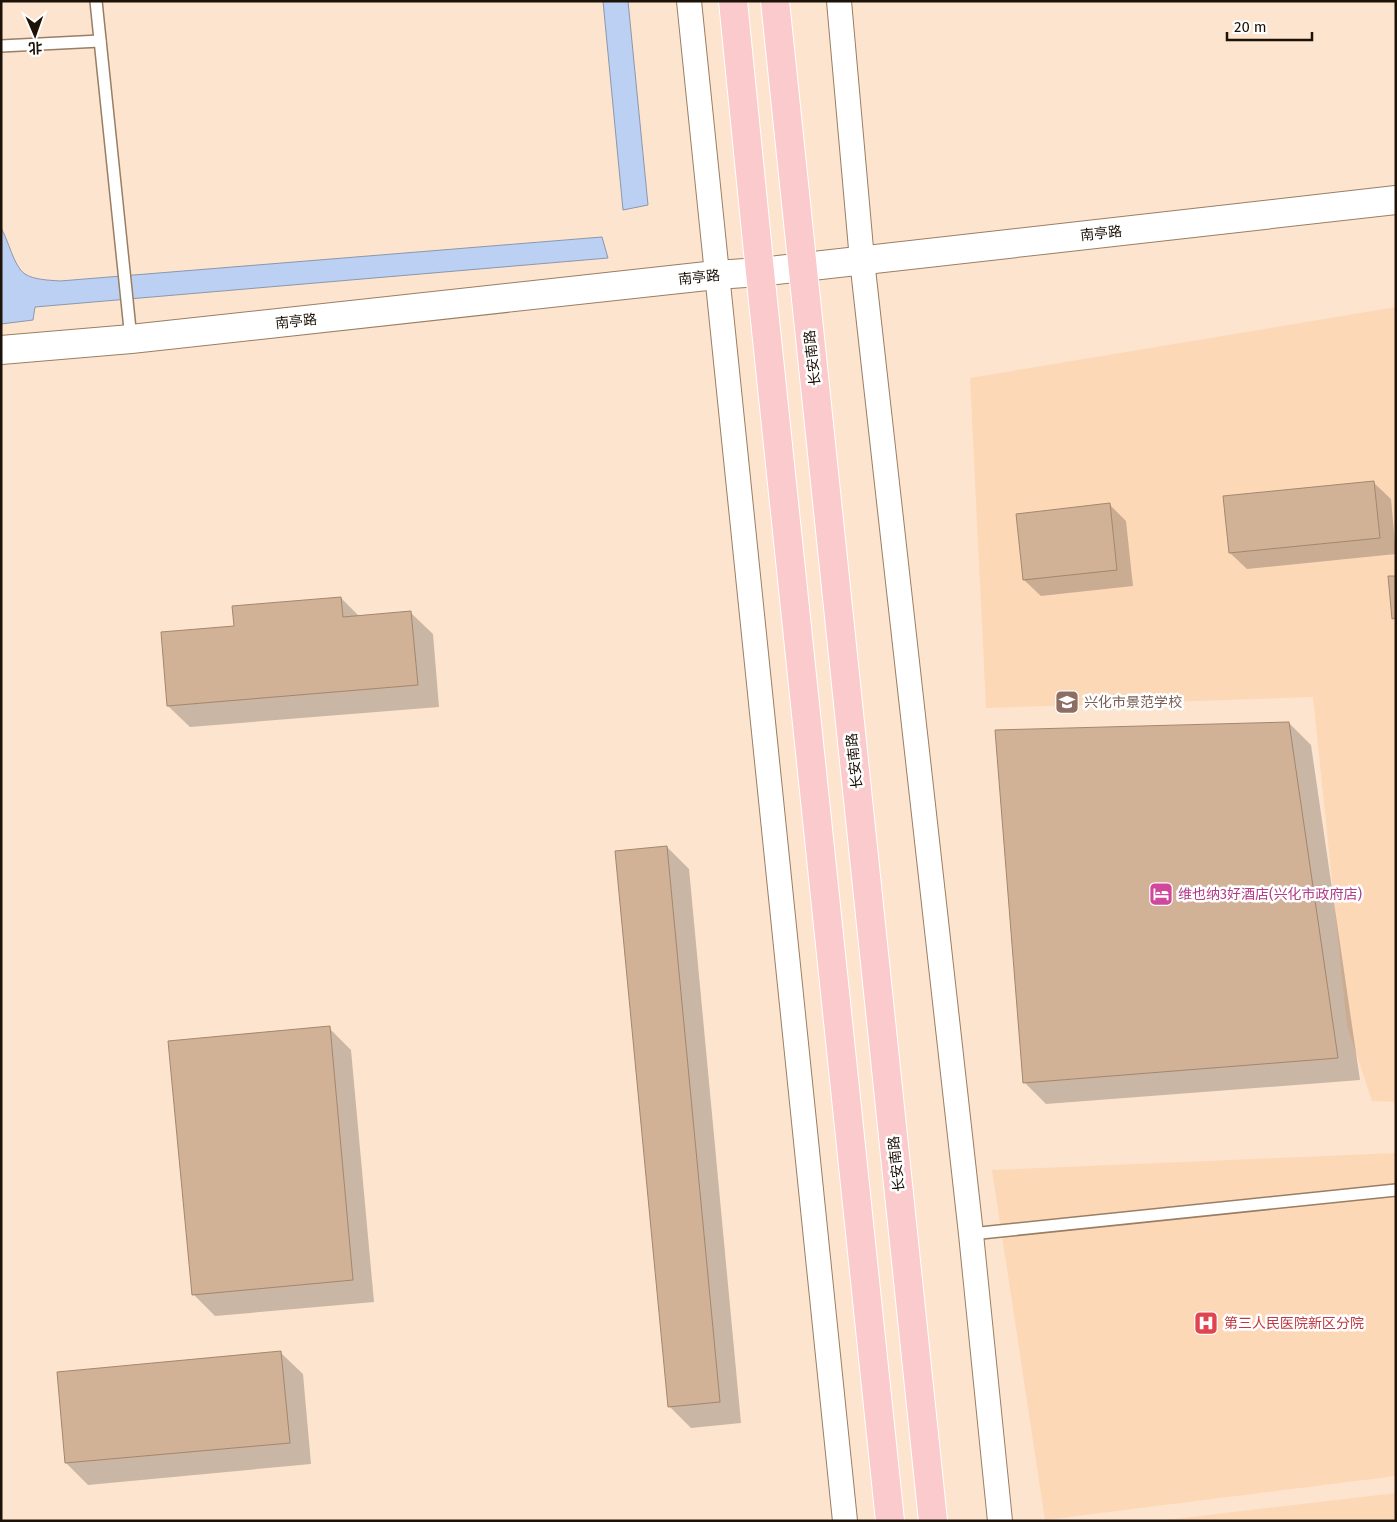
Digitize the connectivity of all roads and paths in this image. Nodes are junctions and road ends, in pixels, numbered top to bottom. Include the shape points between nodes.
1 (96, 1) edge
2 (689, 1) edge
3 (733, 1) edge
4 (775, 1) edge
5 (839, 1) edge
6 (100, 41) junction
7 (1, 46) edge
8 (1396, 200) edge
9 (862, 260) junction
10 (802, 267) junction
11 (760, 272) junction
12 (716, 275) junction
13 (131, 339) junction
14 (1, 350) edge
15 (1396, 1190) edge
16 (971, 1234) junction
17 (845, 1521) edge
18 (890, 1521) edge
19 (933, 1521) edge
20 (1000, 1521) edge

1 - 6 lane
2 - 12 street
3 - 11 main road
4 - 10 main road, 长安南路
5 - 9 street
6 - 7 lane
6 - 13 lane
8 - 9 street, 南亭路
9 - 10 street, 南亭路
9 - 16 street
10 - 11 street, 南亭路
10 - 19 main road, 长安南路
11 - 12 street, 南亭路
11 - 18 main road
12 - 13 street, 南亭路
12 - 17 street
13 - 14 street, 南亭路
15 - 16 lane
16 - 20 street

